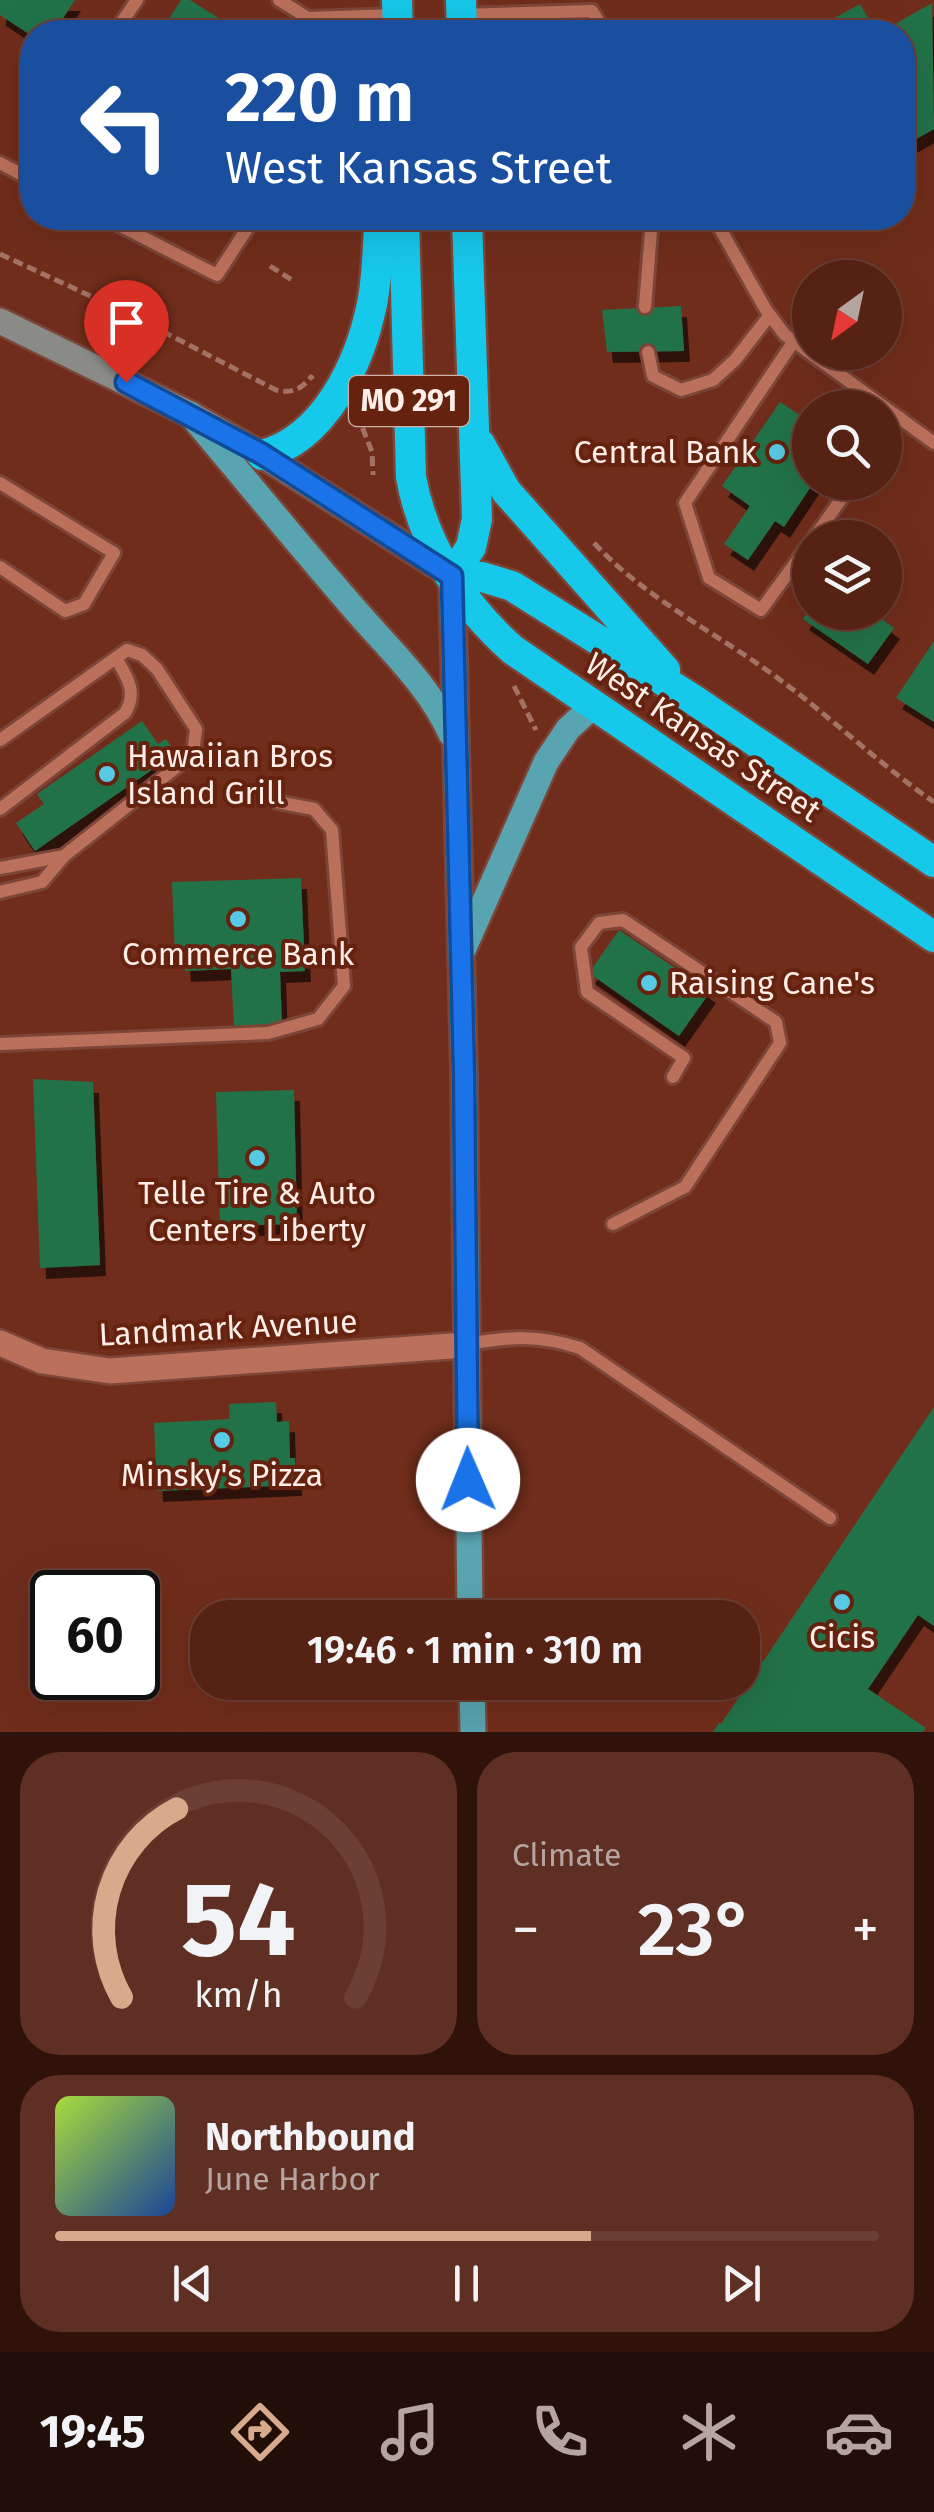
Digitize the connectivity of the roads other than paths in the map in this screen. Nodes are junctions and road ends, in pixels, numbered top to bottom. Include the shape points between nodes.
1 (280, 0) edge
2 (398, 16) edge
3 (462, 16) edge
4 (302, 20) edge
5 (358, 20) edge
6 (597, 20) edge
7 (128, 230) edge
8 (246, 230) edge
9 (379, 230) edge
10 (404, 230) edge
11 (468, 230) edge
12 (651, 230) edge
13 (721, 230) edge
14 (645, 301) dead end
15 (770, 315) junction
16 (0, 320) edge
17 (792, 340) edge
18 (792, 345) edge
19 (648, 352) dead end
20 (833, 370) edge
21 (861, 390) edge
22 (190, 414) junction
23 (902, 420) edge
24 (474, 423) junction
25 (934, 444) edge
26 (262, 454) junction
27 (0, 483) edge
28 (0, 567) edge
29 (792, 567) edge
30 (452, 576) junction
31 (121, 654) junction
32 (691, 698) junction
33 (594, 705) junction
34 (0, 740) edge
35 (456, 743) junction
36 (277, 802) dead end
37 (0, 810) edge
38 (64, 856) junction
39 (934, 862) edge
40 (0, 868) edge
41 (0, 892) edge
42 (934, 936) edge
43 (460, 957) junction
44 (0, 1044) edge
45 (673, 1076) dead end
46 (613, 1224) dead end
47 (0, 1343) edge
48 (465, 1345) junction
49 (830, 1518) dead end
50 (470, 1600) edge
51 (472, 1700) edge
52 (472, 1732) edge

1 - 4 lane
2 - 5 lane
3 - 6 lane via 592,12
7 - 8 lane via 217,276
9 - 26 highway via 372,304 346,374 310,429
10 - 30 highway, MO 291 via 411,477 422,522
11 - 24 highway, MO 291
12 - 14 lane
13 - 15 lane
15 - 17 lane
15 - 19 lane via 713,380 681,390 654,376
16 - 22 main road, West Kansas Street
18 - 29 lane via 685,503 710,578 761,610
20 - 21 lane
22 - 26 main road, West Kansas Street
22 - 35 main road via 413,672
23 - 25 lane
24 - 30 highway, MO 291 via 477,519 471,547
24 - 32 highway via 506,491
26 - 30 main road, West Kansas Street
27 - 28 lane via 114,553 84,604 66,611
30 - 32 highway, West Kansas Street via 512,586
30 - 33 highway, West Kansas Street via 494,633
30 - 35 main road, MO 291
31 - 34 lane
31 - 37 lane via 131,684 125,713
31 - 38 lane via 142,655 157,669 196,728 193,754
32 - 39 highway, West Kansas Street
33 - 42 highway, West Kansas Street
33 - 43 main road via 546,762
35 - 43 main road, MO 291
36 - 44 lane via 314,809 332,830 344,986 318,1019 268,1034
38 - 40 lane
38 - 41 lane via 42,882
43 - 48 main road, MO 291
45 - 46 lane via 684,1058 587,992 581,947 598,924 623,920 654,940 776,1022 780,1043 685,1187
47 - 48 street, Landmark Avenue via 42,1360 110,1371
48 - 49 lane via 518,1335 580,1348
48 - 50 main road, MO 291
51 - 52 main road

